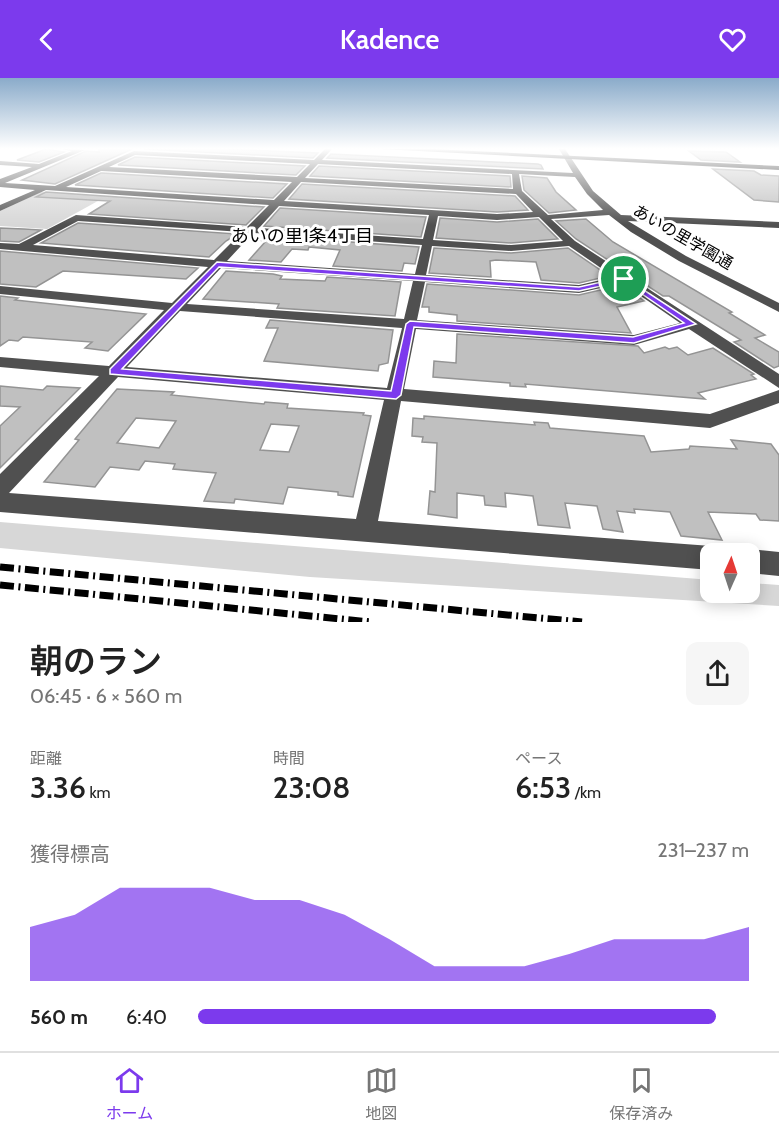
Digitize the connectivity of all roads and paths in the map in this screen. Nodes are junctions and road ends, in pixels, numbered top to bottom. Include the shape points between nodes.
1 (21, 174) edge
2 (87, 174) edge
3 (197, 174) edge
4 (306, 174) edge
5 (515, 174) edge
6 (564, 174) edge
7 (576, 175) joint
8 (300, 180) junction
9 (0, 183) edge
10 (46, 188) junction
11 (57, 188) junction
12 (518, 192) junction
13 (278, 202) junction
14 (0, 208) edge
15 (434, 213) junction
16 (541, 214) junction
17 (616, 215) junction
18 (552, 216) dead end
19 (779, 225) edge
20 (251, 230) junction
21 (427, 242) junction
22 (572, 243) junction
23 (0, 246) edge
24 (22, 248) junction
25 (217, 264) junction
26 (420, 278) junction
27 (624, 279) junction
28 (0, 290) edge
29 (176, 307) junction
30 (779, 308) edge
31 (410, 324) junction
32 (691, 324) junction
33 (0, 362) edge
34 (114, 372) junction
35 (779, 382) edge
36 (396, 395) junction
37 (779, 396) edge
38 (0, 488) edge
39 (0, 502) edge
40 (364, 532) junction
41 (700, 557) edge
42 (760, 562) edge
43 (779, 564) edge

1 - 9 street
2 - 11 street
3 - 8 street
4 - 8 street
5 - 12 street
6 - 7 street
7 - 17 street, あいの里学園通 via 596,200
8 - 12 street
8 - 13 street
9 - 10 street
10 - 11 street
10 - 14 street
11 - 13 street
12 - 16 street
13 - 15 street
13 - 20 street
15 - 16 street via 497,217
15 - 21 street
16 - 22 street
17 - 18 street
17 - 19 street
17 - 30 street, あいの里学園通 via 679,255
20 - 21 street
20 - 24 street via 76,218
20 - 25 street
21 - 22 street via 511,248
21 - 26 street
22 - 27 street
23 - 24 street
24 - 25 street
25 - 26 street
25 - 29 street
26 - 27 street via 579,289
26 - 31 street
27 - 32 street
28 - 29 street
29 - 31 street
29 - 34 street
31 - 32 street via 634,340
31 - 36 street
32 - 35 street
33 - 34 street
34 - 36 street
34 - 38 street
36 - 37 street via 710,421
36 - 40 street
39 - 40 street
40 - 41 street
42 - 43 street

